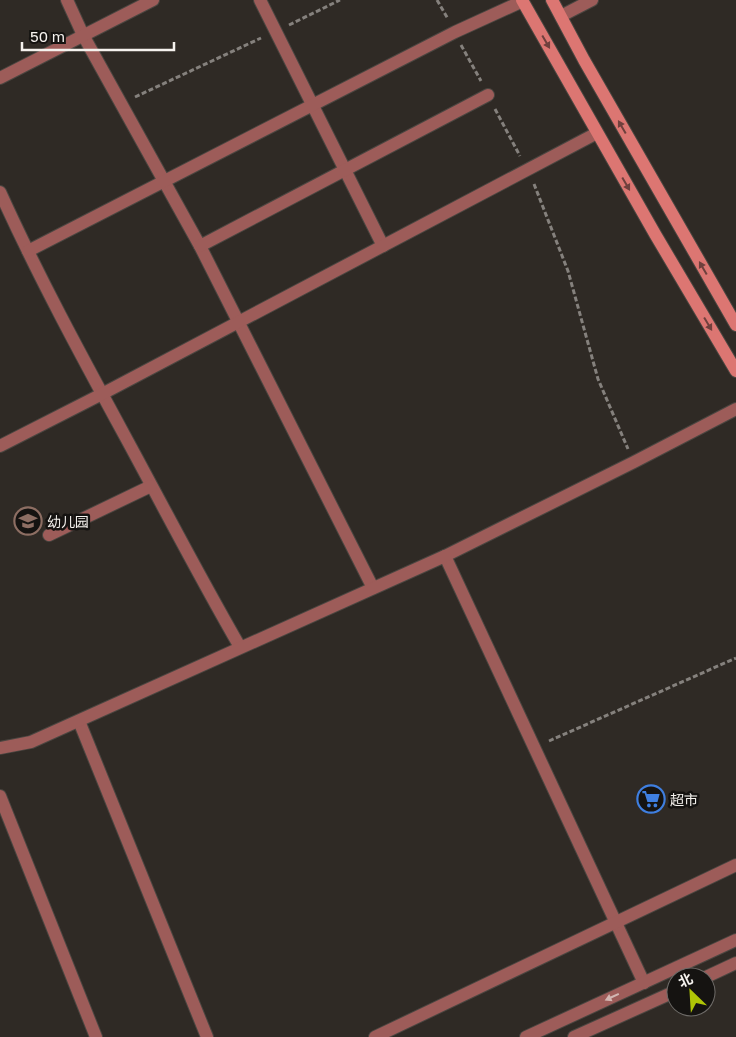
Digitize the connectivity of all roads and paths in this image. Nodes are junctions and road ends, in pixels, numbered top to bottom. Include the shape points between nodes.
1 (67, 0) edge
2 (153, 0) edge
3 (260, 0) edge
4 (340, 0) edge
5 (438, 0) edge
6 (552, 0) edge
7 (592, 0) edge
8 (522, 1) edge
9 (561, 16) junction
10 (276, 32) junction
11 (455, 32) junction
12 (83, 35) junction
13 (0, 78) edge
14 (488, 95) dead end
15 (121, 104) junction
16 (313, 105) junction
17 (597, 133) junction
18 (344, 169) junction
19 (527, 169) junction
20 (164, 181) junction
21 (0, 192) edge
22 (200, 246) junction
23 (383, 246) junction
24 (28, 251) junction
25 (237, 322) junction
26 (736, 325) edge
27 (736, 371) edge
28 (102, 394) junction
29 (736, 409) edge
30 (0, 446) edge
31 (634, 462) junction
32 (151, 486) junction
33 (49, 535) dead end
34 (445, 556) junction
35 (373, 588) junction
36 (240, 647) junction
37 (736, 658) edge
38 (79, 721) junction
39 (0, 748) edge
40 (535, 748) junction
41 (0, 796) edge
42 (736, 864) edge
43 (617, 922) junction
44 (736, 940) edge
45 (736, 964) edge
46 (716, 973) edge
47 (644, 983) junction
48 (666, 996) edge
49 (96, 1037) edge
50 (207, 1037) edge
51 (375, 1037) edge
52 (526, 1037) edge
53 (574, 1037) edge

1 - 12 street
2 - 12 street
3 - 10 street
4 - 10 path
5 - 11 path
6 - 9 street
7 - 9 street
8 - 11 street
8 -> 17 street
26 -> 9 street
10 - 15 path
10 - 16 street
11 - 16 street
12 - 13 street
12 - 15 street
14 - 18 street
15 - 20 street
16 - 18 street
16 - 20 street
17 - 19 street
17 -> 27 street
18 - 22 street
18 - 23 street
19 - 23 street
19 - 31 path via 568,271 598,379
20 - 22 street
20 - 24 street
21 - 24 street
22 - 25 street
23 - 25 street
24 - 28 street
25 - 28 street
25 - 35 street
28 - 30 street
28 - 32 street
29 - 31 street
31 - 34 street
32 - 33 street
32 - 36 street
34 - 35 street
34 - 40 street
35 - 36 street
36 - 38 street
37 - 40 path
38 - 39 street via 30,742
38 - 50 street
40 - 43 street
41 - 49 street
42 - 43 street
43 - 47 street
43 - 51 street
44 - 47 street
45 - 46 street
47 -> 52 street
48 - 53 street

